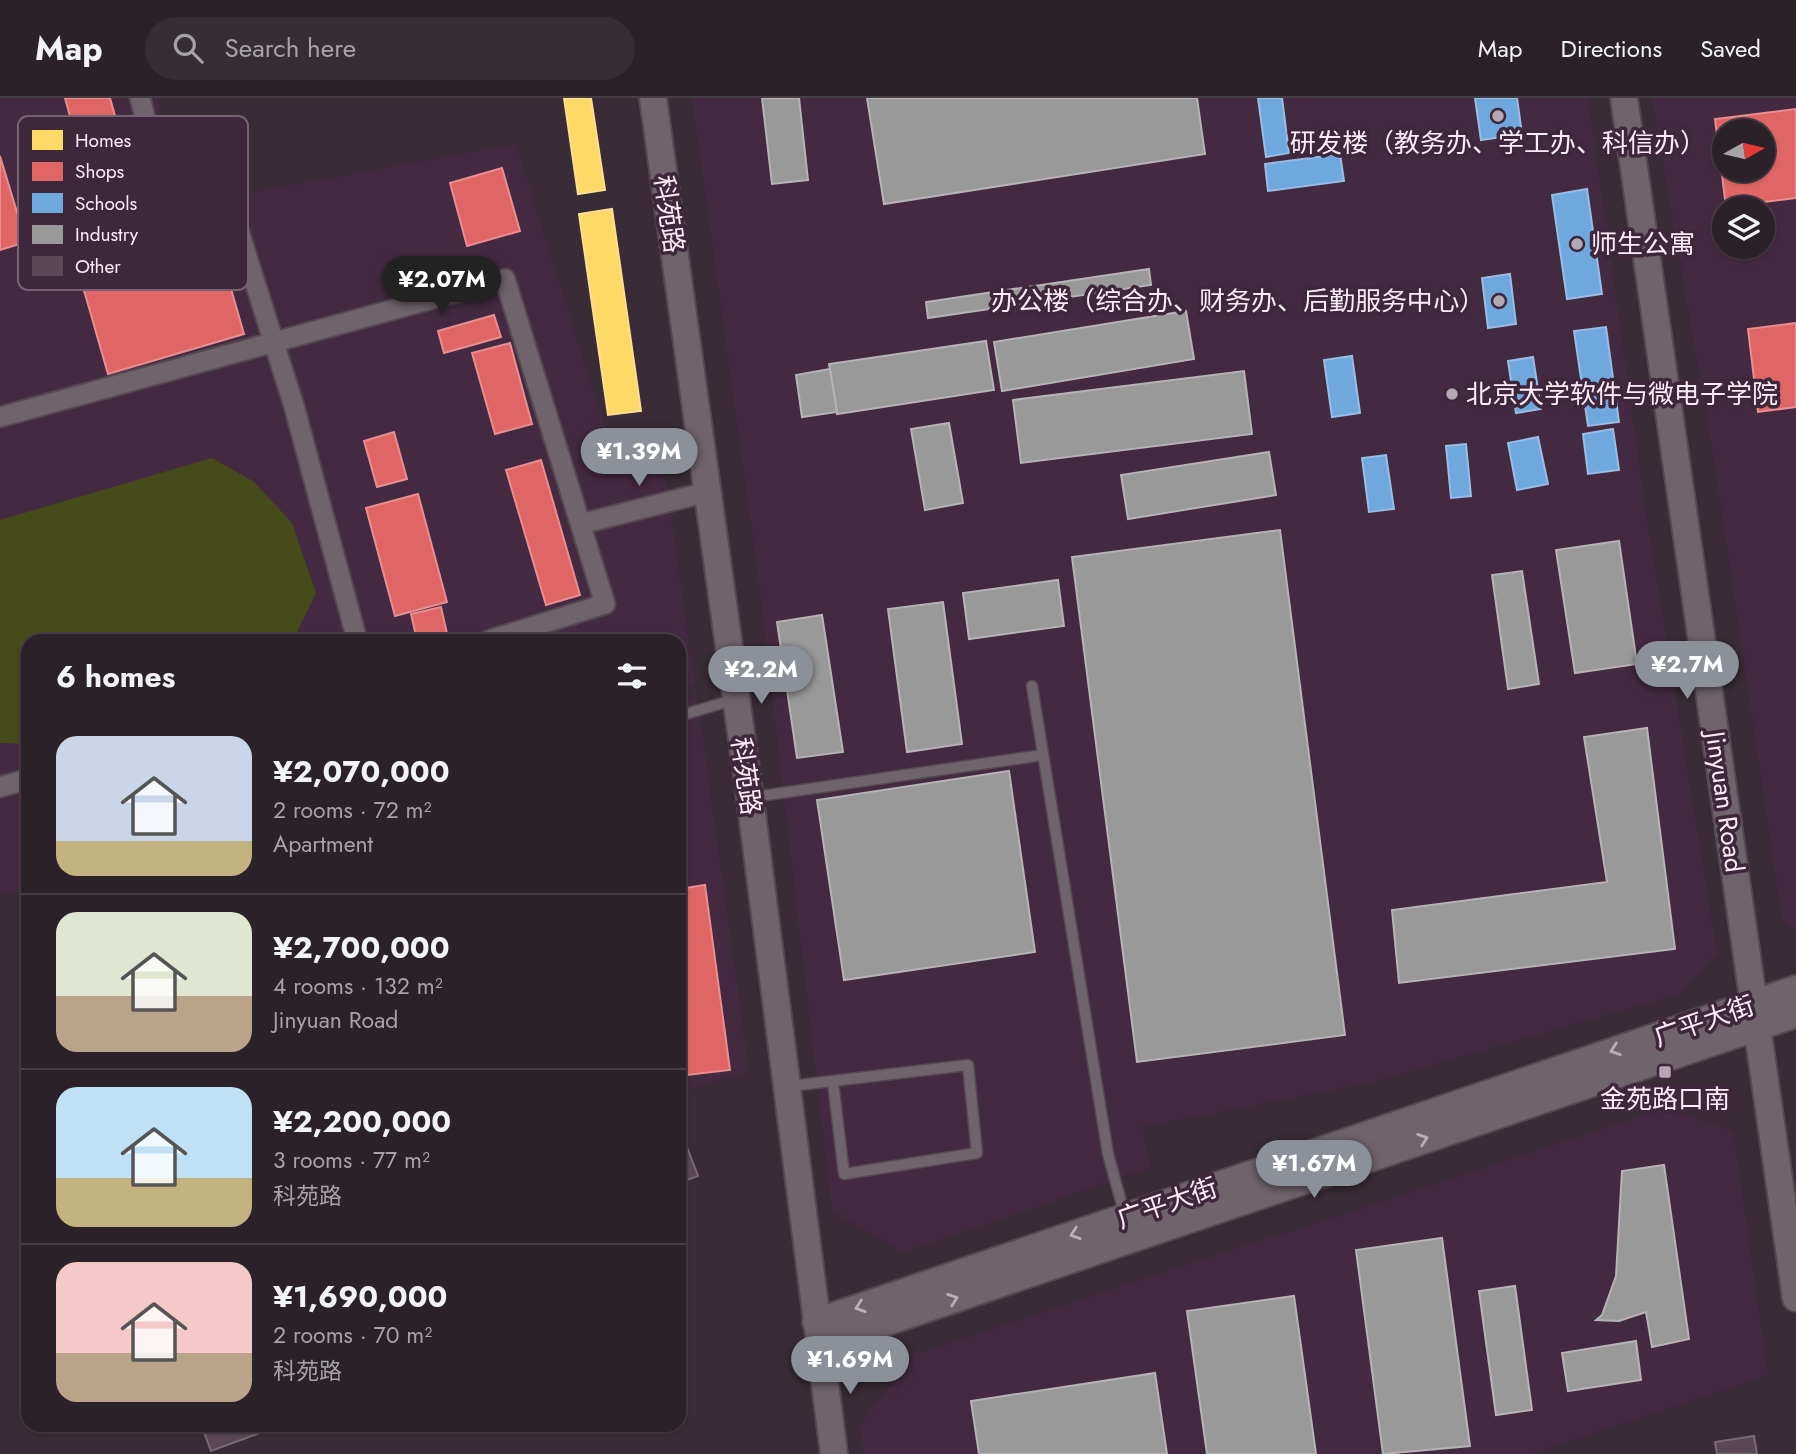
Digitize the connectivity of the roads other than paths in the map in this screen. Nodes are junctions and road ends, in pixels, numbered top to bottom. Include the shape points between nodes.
1 (140, 98) edge
2 (653, 98) edge
3 (1624, 98) edge
4 (145, 116) edge
5 (248, 261) edge
6 (273, 340) junction
7 (0, 417) edge
8 (707, 492) junction
9 (581, 524) junction
10 (355, 634) edge
11 (510, 634) edge
12 (1032, 686) dead end
13 (736, 699) junction
14 (686, 714) edge
15 (1043, 755) junction
16 (21, 781) edge
17 (0, 787) edge
18 (750, 798) junction
19 (1796, 989) edge
20 (1796, 1014) edge
21 (1756, 1015) junction
22 (833, 1082) junction
23 (786, 1086) junction
24 (1128, 1227) junction
25 (1796, 1298) edge
26 (817, 1333) junction
27 (834, 1454) edge

1 - 4 street
2 - 8 street, 科苑路
3 - 21 street, Jinyuan Road
5 - 6 street
6 - 7 street
6 - 9 street via 505,279
6 - 10 street
8 - 9 street
8 - 13 street, 科苑路
9 - 11 street via 605,604
12 - 15 lane
13 - 14 lane
13 - 18 street, 科苑路
15 - 18 lane
15 - 24 lane via 1108,1154
16 - 17 street
18 - 23 street, 科苑路
19 - 21 street, 广平大街
20 - 21 street, 广平大街
21 - 24 street, 广平大街
21 - 25 street, Jinyuan Road
22 - 22 lane via 968,1065 977,1153 844,1174
22 - 23 lane
23 - 26 street, 科苑路
24 - 26 street, 广平大街
26 - 27 street, 科苑路

